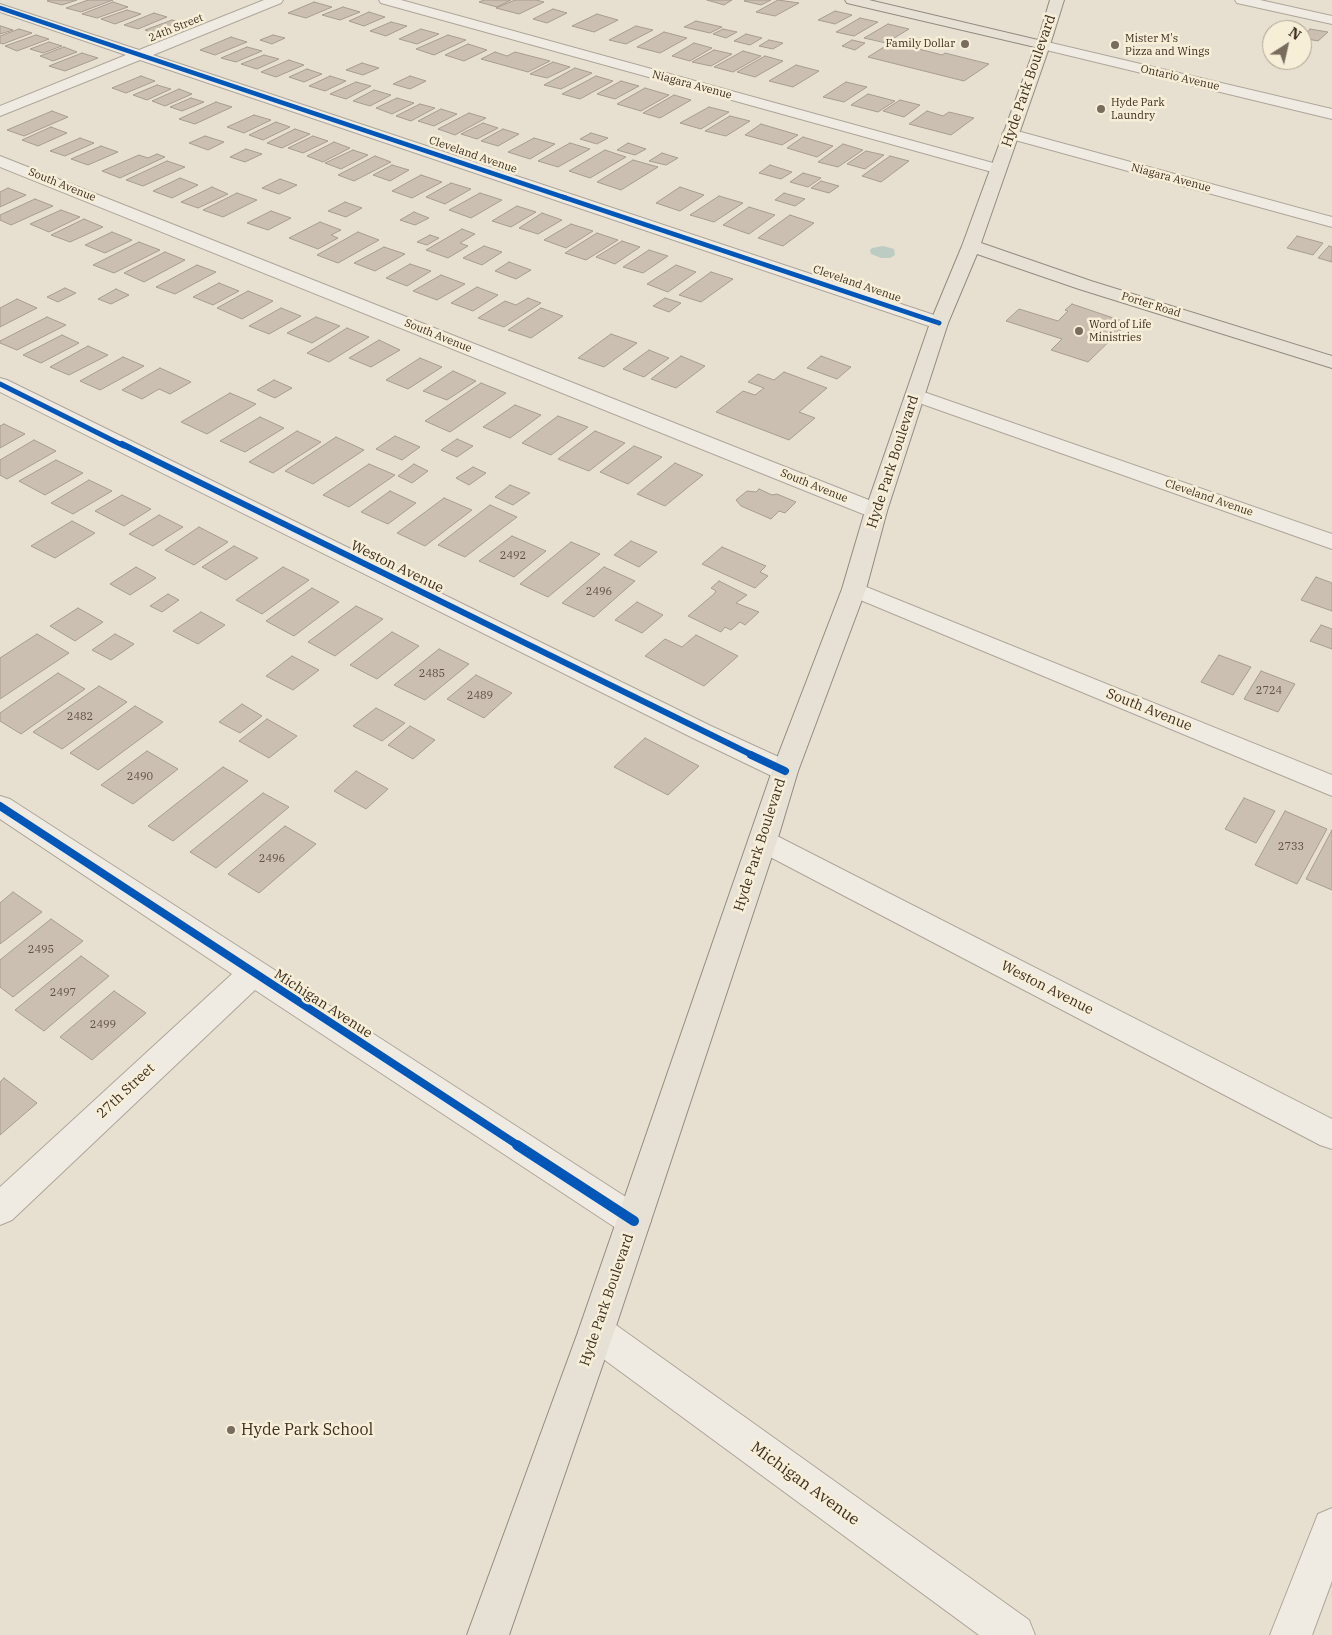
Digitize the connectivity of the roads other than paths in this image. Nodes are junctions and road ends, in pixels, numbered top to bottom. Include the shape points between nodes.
1 (276, 0) edge
2 (386, 0) edge
3 (852, 0) edge
4 (1057, 0) edge
5 (1242, 0) edge
6 (0, 8) edge
7 (1332, 20) edge
8 (1043, 45) junction
9 (140, 55) junction
10 (0, 111) edge
11 (1332, 114) edge
12 (1010, 134) junction
13 (0, 160) edge
14 (998, 169) junction
15 (1332, 222) edge
16 (971, 246) junction
17 (939, 323) junction
18 (1332, 362) edge
19 (0, 384) edge
20 (915, 395) junction
21 (876, 511) junction
22 (1332, 542) edge
23 (854, 589) junction
24 (785, 771) junction
25 (1332, 786) edge
26 (0, 806) edge
27 (762, 841) junction
28 (253, 974) junction
29 (1332, 1135) edge
30 (0, 1210) edge
31 (634, 1221) junction
32 (596, 1332) junction
33 (1332, 1528) edge
34 (488, 1635) edge
35 (1014, 1635) edge
36 (1290, 1635) edge

1 - 9 street, 24th Street
2 - 14 street, Niagara Avenue
3 - 8 main road, Ontario Avenue
4 - 8 main road, Hyde Park Boulevard
5 - 7 street
6 - 9 street, Cleveland Avenue
8 - 11 street, Ontario Avenue
8 - 12 main road, Hyde Park Boulevard
9 - 10 street, 24th Street
9 - 17 street, Cleveland Avenue
12 - 14 main road, Hyde Park Boulevard
12 - 15 street, Niagara Avenue
13 - 21 street, South Avenue
14 - 16 main road, Hyde Park Boulevard
16 - 17 main road, Hyde Park Boulevard
16 - 18 main road, Porter Road
17 - 20 main road, Hyde Park Boulevard
19 - 24 street, Weston Avenue
20 - 21 main road, Hyde Park Boulevard
20 - 22 street, Cleveland Avenue
21 - 23 main road, Hyde Park Boulevard
23 - 24 main road, Hyde Park Boulevard
23 - 25 street, South Avenue
24 - 27 main road, Hyde Park Boulevard
26 - 28 street, Michigan Avenue
27 - 29 street, Weston Avenue
27 - 31 main road, Hyde Park Boulevard
28 - 30 street, 27th Street
28 - 31 street, Michigan Avenue
31 - 32 main road, Hyde Park Boulevard
32 - 34 main road, Hyde Park Boulevard
32 - 35 street, Michigan Avenue
33 - 36 street

